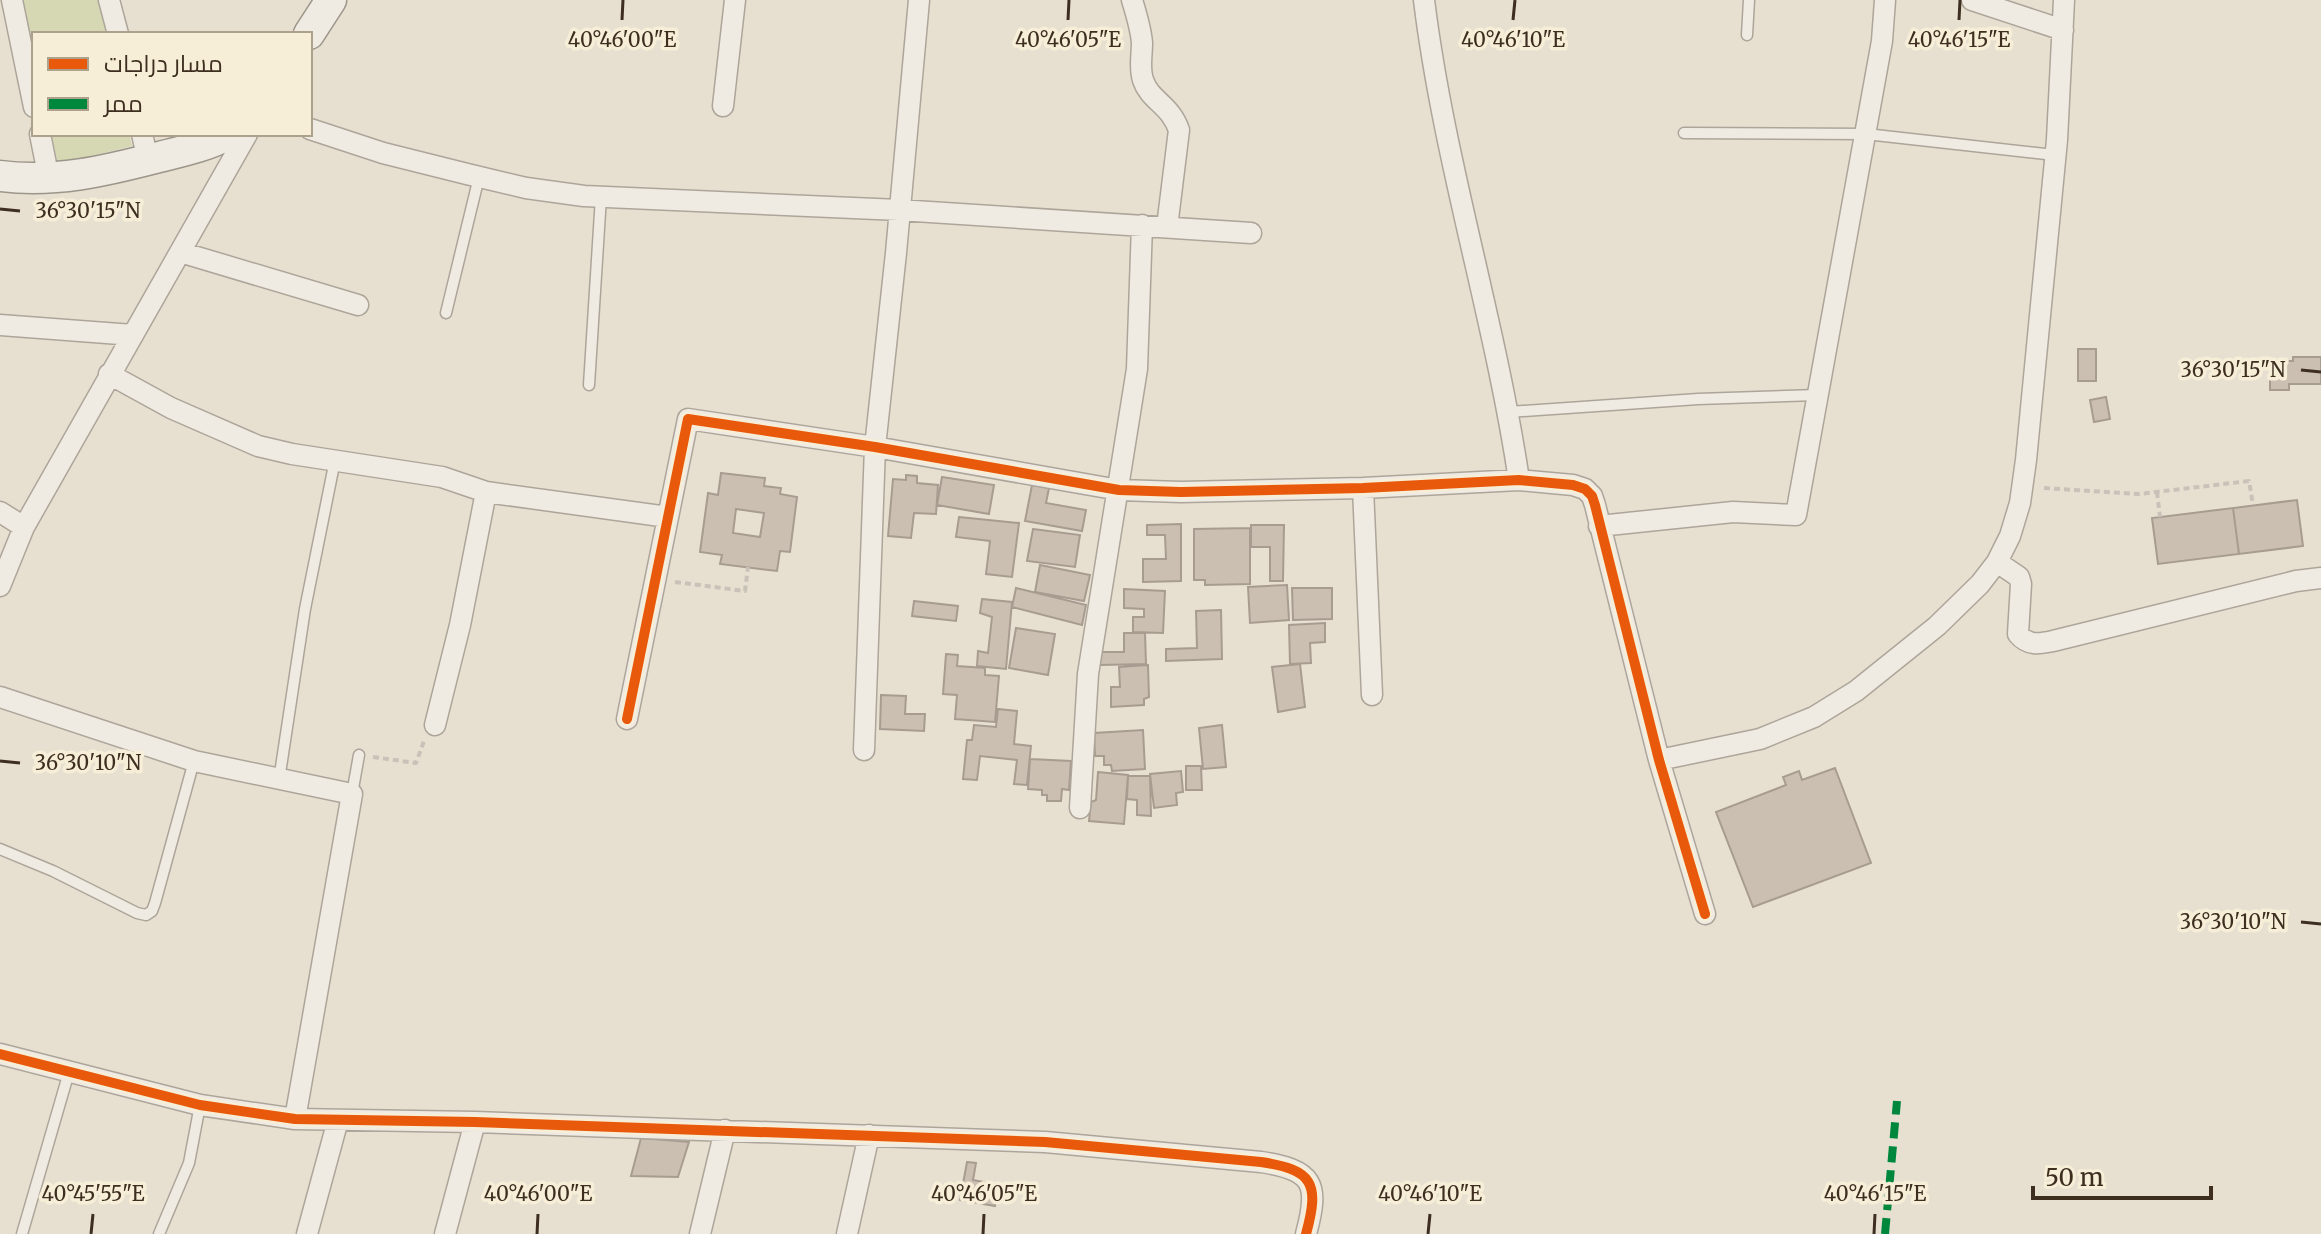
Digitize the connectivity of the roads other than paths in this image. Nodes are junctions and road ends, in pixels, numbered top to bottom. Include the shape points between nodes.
1 (12, 0) edge
2 (109, 0) edge
3 (331, 0) edge
4 (735, 0) edge
5 (919, 0) edge
6 (1132, 0) edge
7 (1424, 0) edge
8 (1749, 0) edge
9 (1885, 0) edge
10 (1972, 0) edge
11 (2064, 0) edge
12 (2063, 30) junction
13 (117, 32) edge
14 (310, 32) edge
15 (1747, 35) dead end
16 (32, 97) edge
17 (723, 106) dead end
18 (312, 130) edge
19 (1684, 133) dead end
20 (1866, 134) junction
21 (40, 136) edge
22 (224, 136) edge
23 (246, 136) edge
24 (145, 147) edge
25 (2055, 155) junction
26 (0, 176) edge
27 (479, 177) junction
28 (49, 179) junction
29 (601, 197) junction
30 (899, 210) junction
31 (1142, 225) junction
32 (1167, 227) junction
33 (1251, 233) dead end
34 (180, 252) junction
35 (358, 305) dead end
36 (446, 313) dead end
37 (0, 325) edge
38 (133, 335) junction
39 (109, 374) junction
40 (589, 385) dead end
41 (1819, 395) junction
42 (1509, 412) junction
43 (875, 447) junction
44 (335, 460) junction
45 (1519, 480) junction
46 (1363, 488) junction
47 (1119, 490) junction
48 (486, 492) junction
49 (0, 512) edge
50 (668, 517) junction
51 (1599, 526) junction
52 (24, 527) junction
53 (1997, 562) junction
54 (2321, 578) edge
55 (0, 586) edge
56 (1372, 695) dead end
57 (0, 697) edge
58 (627, 719) dead end
59 (435, 725) road end
60 (864, 750) dead end
61 (359, 755) road end
62 (1659, 760) junction
63 (194, 761) junction
64 (279, 780) junction
65 (352, 794) junction
66 (1080, 808) dead end
67 (0, 849) edge
68 (1705, 914) dead end
69 (0, 1054) edge
70 (69, 1072) junction
71 (200, 1105) junction
72 (295, 1119) junction
73 (338, 1120) junction
74 (475, 1122) junction
75 (725, 1130) junction
76 (869, 1135) junction
77 (22, 1234) edge
78 (159, 1234) edge
79 (307, 1234) edge
80 (445, 1234) edge
81 (700, 1234) edge
82 (847, 1234) edge
83 (1306, 1234) edge

1 - 16 street
2 - 13 street
3 - 14 street
4 - 17 street
5 - 30 street
6 - 32 street via 1142,39 1144,83 1174,115 1179,130
7 - 42 street
8 - 15 lane
9 - 20 street
10 - 12 street
11 - 12 street
12 - 25 street
18 - 27 street
19 - 20 lane
20 - 25 lane
20 - 41 street
21 - 28 street
22 - 24 street via 204,145
23 - 34 street
24 - 28 street via 87,175
25 - 53 street via 2022,487 2010,536
26 - 28 street
27 - 29 street
27 - 36 lane
29 - 30 street
29 - 40 lane
30 - 31 street
30 - 43 street
31 - 32 street
31 - 47 street via 1137,369
32 - 33 street
34 - 35 street
34 - 38 street
37 - 38 street
38 - 39 street
39 - 44 street via 258,446
39 - 52 street
41 - 42 lane
41 - 51 street via 1796,515 1733,512
42 - 45 street
43 - 47 street
43 - 50 street via 688,419
43 - 60 street
44 - 48 street via 442,477
44 - 64 lane
45 - 46 street
45 - 51 street via 1585,489 1592,496
46 - 47 street
46 - 56 street
47 - 66 street via 1088,674
48 - 50 street
48 - 59 street
49 - 52 street
50 - 58 street
51 - 62 street
52 - 55 street
53 - 54 street via 2019,577 2018,634 2032,643
53 - 62 street via 1937,626 1856,691 1814,717 1760,739
57 - 63 street
61 - 65 lane
62 - 68 street
63 - 64 street
63 - 67 lane via 155,903 146,915
64 - 65 street
65 - 72 street
69 - 70 street
70 - 71 street
70 - 77 lane
71 - 72 street
71 - 78 lane via 189,1163
72 - 73 street
73 - 74 street
73 - 79 street
74 - 75 street
74 - 80 street
75 - 76 street
75 - 81 street
76 - 82 street
76 - 83 street via 1045,1142 1289,1166 1306,1176 1313,1193

